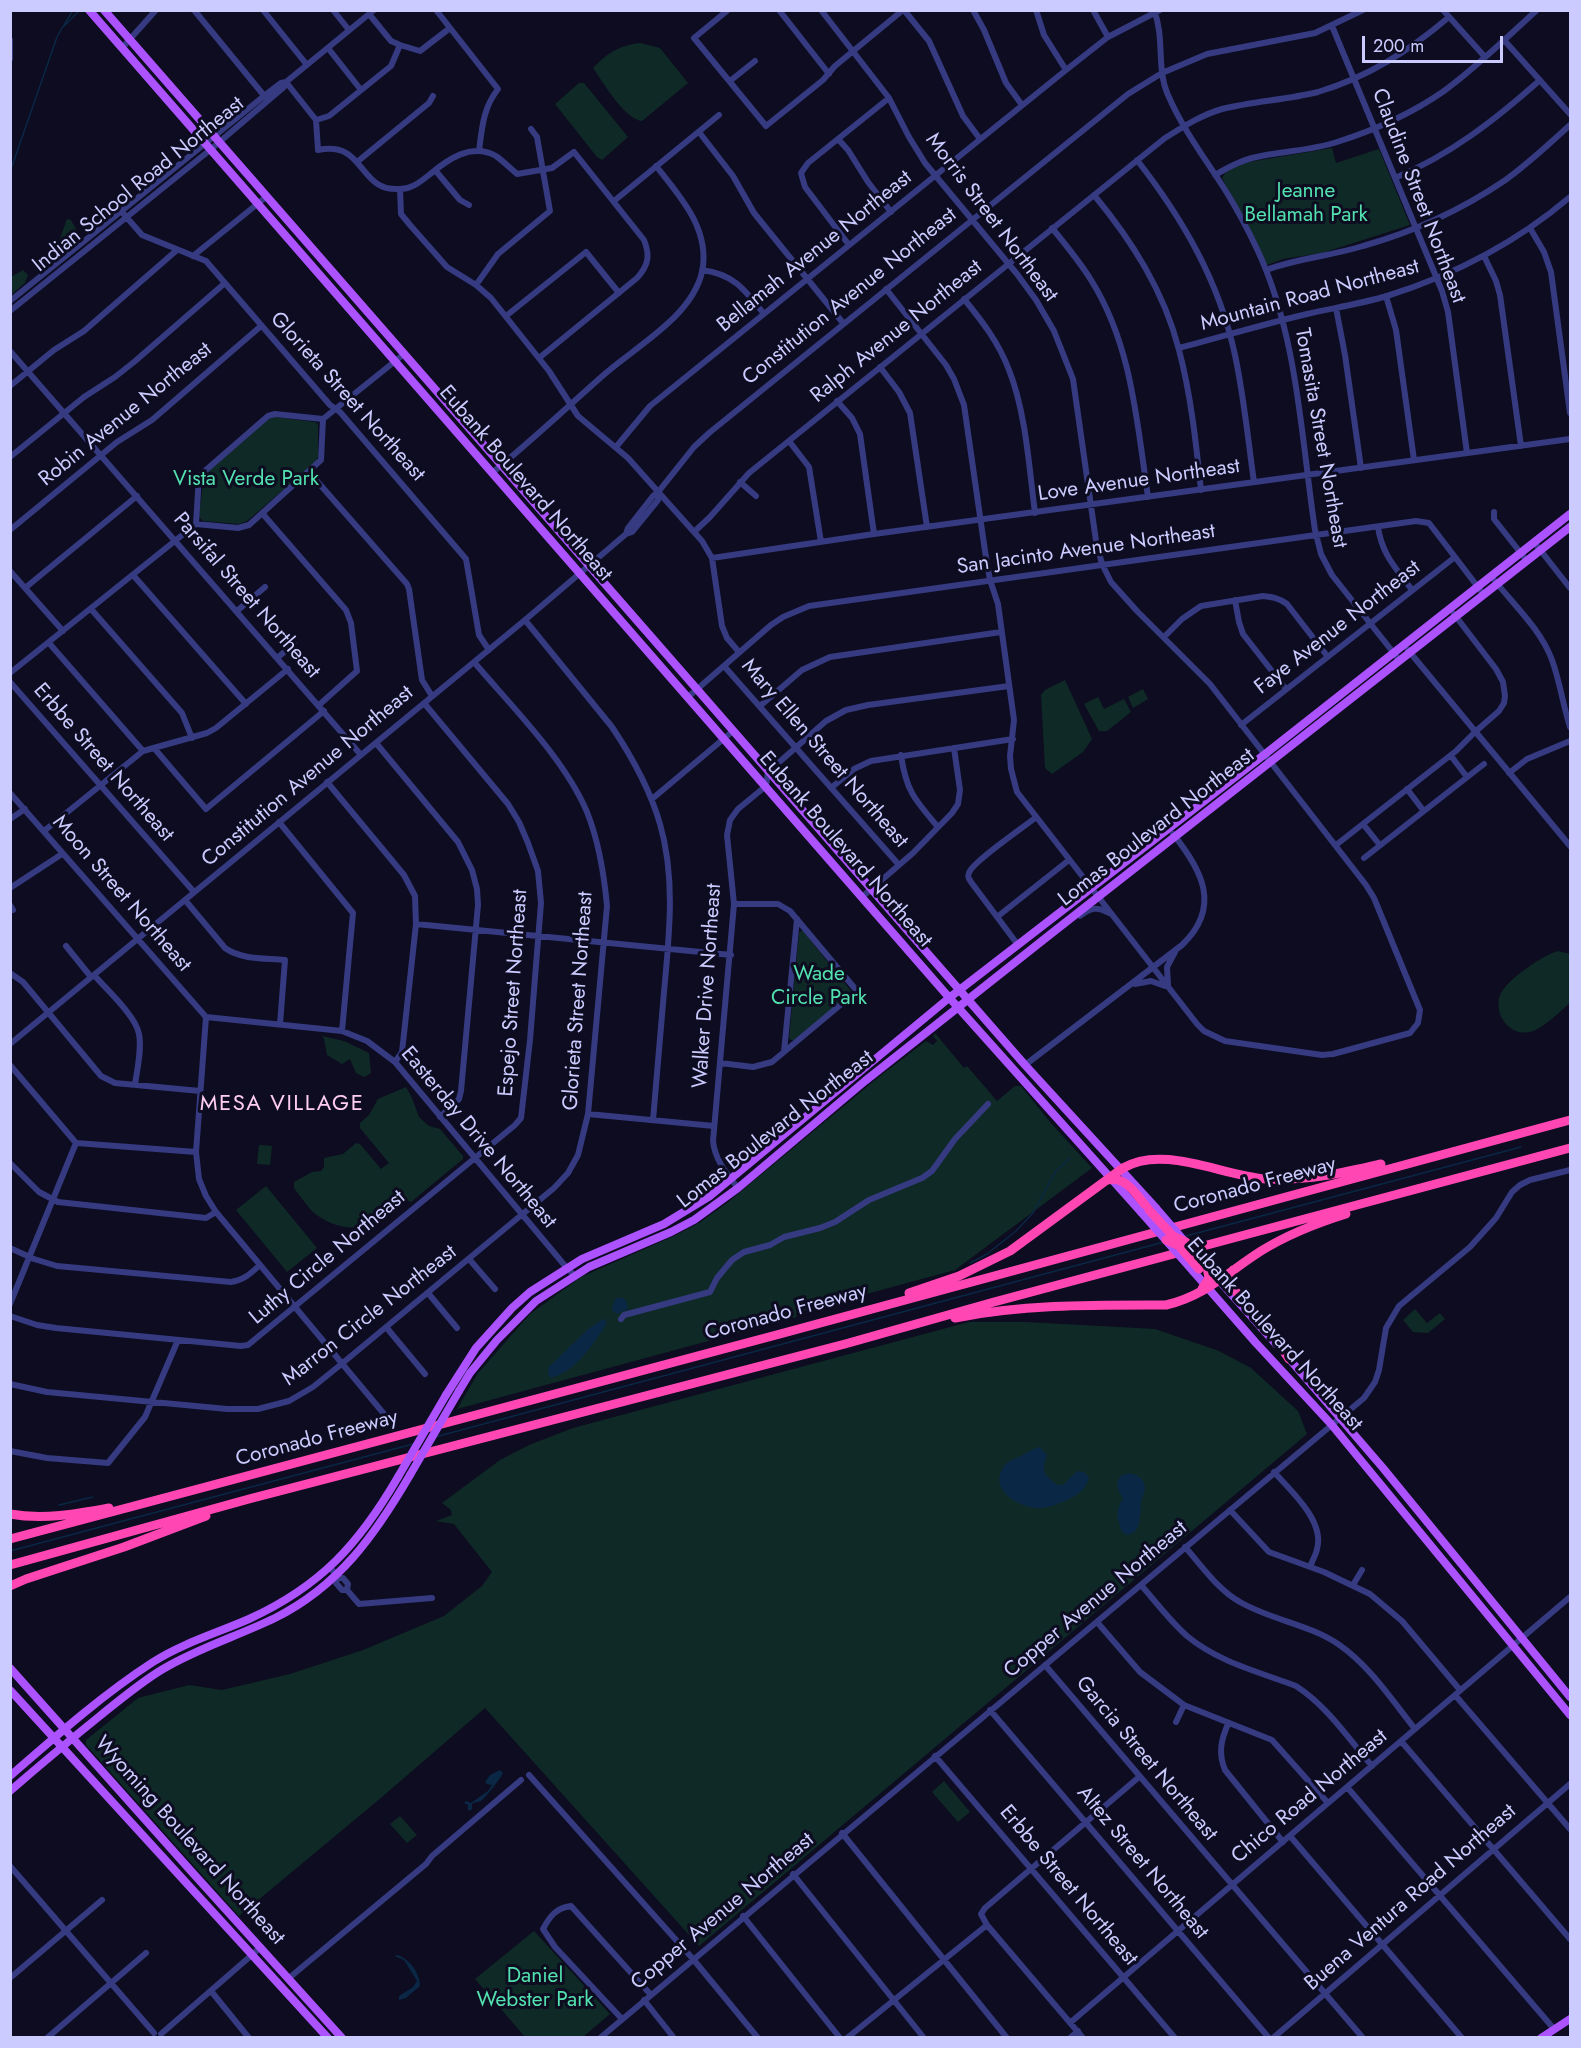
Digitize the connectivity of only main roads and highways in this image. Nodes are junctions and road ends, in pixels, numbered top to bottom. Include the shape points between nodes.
1 (89, 10) edge
2 (104, 10) edge
3 (168, 84) junction
4 (159, 91) junction
5 (307, 244) junction
6 (298, 251) junction
7 (350, 293) junction
8 (341, 300) junction
9 (458, 416) junction
10 (449, 423) junction
11 (540, 512) junction
12 (1570, 514) edge
13 (532, 519) junction
14 (1570, 527) edge
15 (626, 610) junction
16 (618, 617) junction
17 (822, 833) junction
18 (814, 841) junction
19 (959, 990) junction
20 (949, 998) junction
21 (968, 1000) junction
22 (958, 1007) junction
23 (868, 1065) junction
24 (1018, 1077) junction
25 (845, 1098) junction
26 (1067, 1109) junction
27 (1570, 1120) edge
28 (1570, 1148) edge
29 (1445, 1153) junction
30 (1117, 1173) junction
31 (1449, 1181) junction
32 (1122, 1190) joint
33 (1149, 1210) junction
34 (1166, 1240) joint
35 (1186, 1242) joint
36 (1200, 1269) junction
37 (1235, 1269) junction
38 (1211, 1285) junction
39 (843, 1316) junction
40 (845, 1344) junction
41 (1289, 1359) junction
42 (182, 1494) junction
43 (249, 1499) junction
44 (10, 1514) edge
45 (10, 1539) edge
46 (10, 1565) edge
47 (10, 1586) edge
48 (10, 1668) edge
49 (10, 1690) edge
50 (1570, 1697) edge
51 (1570, 1715) edge
52 (64, 1730) junction
53 (54, 1738) junction
54 (72, 1739) junction
55 (62, 1747) junction
56 (10, 1776) edge
57 (10, 1791) edge
58 (1570, 2019) edge
59 (328, 2037) edge
60 (342, 2037) edge
61 (1541, 2037) edge

1 - 4 main road, Eubank Boulevard Northeast
2 - 3 main road, Eubank Boulevard Northeast
3 - 4 main road
3 - 5 main road, Eubank Boulevard Northeast
4 - 6 main road, Eubank Boulevard Northeast
5 - 6 main road
5 - 7 main road, Eubank Boulevard Northeast
6 - 8 main road, Eubank Boulevard Northeast
7 - 8 main road
7 - 9 main road, Eubank Boulevard Northeast
8 - 10 main road, Eubank Boulevard Northeast
9 - 10 main road
9 - 11 main road, Eubank Boulevard Northeast
10 - 13 main road, Eubank Boulevard Northeast
11 - 13 main road
11 - 15 main road, Eubank Boulevard Northeast
12 - 19 main road, Lomas Boulevard Northeast
13 - 16 main road, Eubank Boulevard Northeast
14 - 21 main road, Lomas Boulevard Northeast
15 - 16 main road
15 - 17 main road, Eubank Boulevard Northeast
16 - 18 main road, Eubank Boulevard Northeast
17 - 18 main road
17 - 19 main road, Eubank Boulevard Northeast
18 - 20 main road, Eubank Boulevard Northeast
19 - 20 main road, Lomas Boulevard Northeast
19 - 21 main road, Eubank Boulevard Northeast
20 - 22 main road, Eubank Boulevard Northeast
20 - 23 main road, Lomas Boulevard Northeast
21 - 22 main road, Lomas Boulevard Northeast
21 - 26 main road, Eubank Boulevard Northeast
22 - 24 main road, Eubank Boulevard Northeast
22 - 25 main road, Lomas Boulevard Northeast
23 - 25 main road via 870,1072 850,1088
23 - 52 main road, Lomas Boulevard Northeast, bridge via 710,1196 664,1224 566,1267 530,1292 491,1329 463,1366 371,1521 330,1566 271,1608 155,1661
24 - 26 main road via 1027,1075 1047,1096
24 - 30 main road, Eubank Boulevard Northeast
25 - 54 main road, Lomas Boulevard Northeast, bridge via 694,1220 574,1275 520,1316 484,1355 392,1506 365,1546 336,1577 276,1617 163,1669
26 - 30 main road, Eubank Boulevard Northeast
27 - 29 highway, Coronado Freeway
28 - 31 highway, Coronado Freeway
29 - 30 highway via 1327,1177 1244,1176 1173,1159 1147,1160
29 - 39 highway, Coronado Freeway
30 - 32 highway
30 - 33 highway
30 - 39 highway via 990,1262
31 - 37 highway via 1309,1227
31 - 40 highway, Coronado Freeway
32 - 33 main road, Eubank Boulevard Northeast
33 - 34 main road, Eubank Boulevard Northeast, bridge
33 - 35 highway, bridge via 1173,1236
34 - 36 highway, bridge via 1181,1248
35 - 36 main road, Eubank Boulevard Northeast, bridge
36 - 38 highway
37 - 38 highway
37 - 41 highway via 1229,1275 1229,1284 1273,1334
38 - 40 highway via 1187,1302 987,1313
38 - 41 main road, Eubank Boulevard Northeast
38 - 51 main road, Eubank Boulevard Northeast via 1256,1343 1331,1424
39 - 42 highway, Coronado Freeway
40 - 43 highway, Coronado Freeway
41 - 50 main road, Eubank Boulevard Northeast
42 - 44 highway via 67,1515
42 - 45 highway, Coronado Freeway
43 - 46 highway, Coronado Freeway
43 - 47 highway
48 - 52 main road, Wyoming Boulevard Northeast
49 - 53 main road, Wyoming Boulevard Northeast
52 - 53 main road, Lomas Boulevard Northeast
52 - 54 main road, Wyoming Boulevard Northeast
53 - 55 main road, Wyoming Boulevard Northeast
53 - 56 main road, Lomas Boulevard Northeast
54 - 55 main road, Lomas Boulevard Northeast
54 - 60 main road, Wyoming Boulevard Northeast
55 - 57 main road, Lomas Boulevard Northeast
55 - 59 main road, Wyoming Boulevard Northeast
58 - 61 main road

